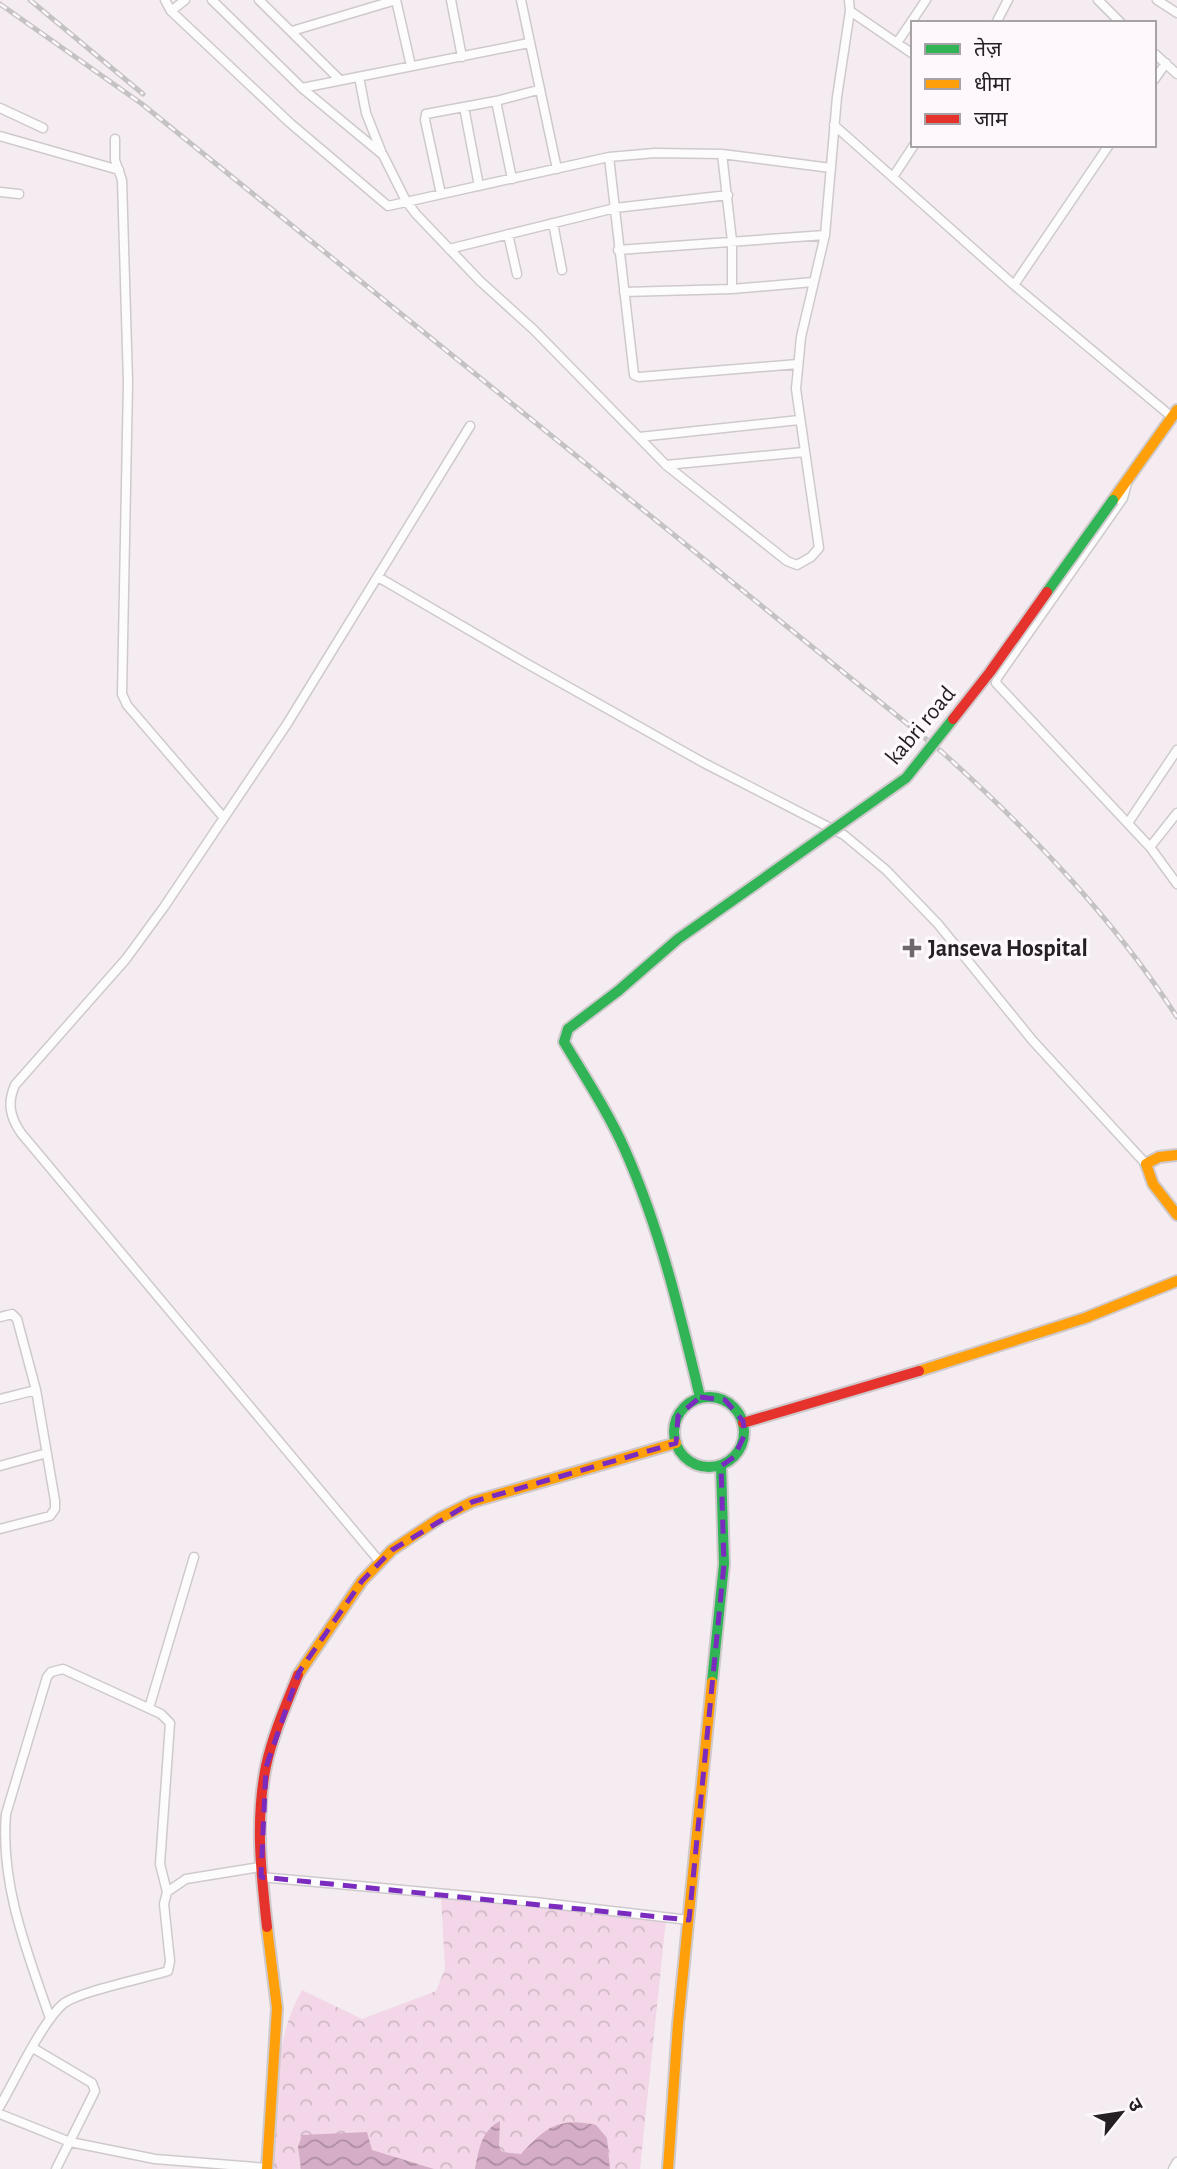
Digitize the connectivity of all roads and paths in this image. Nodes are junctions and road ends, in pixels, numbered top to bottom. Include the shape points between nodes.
1 (165, 0) edge
2 (186, 0) edge
3 (212, 0) edge
4 (259, 0) edge
5 (396, 0) edge
6 (451, 0) edge
7 (521, 0) edge
8 (849, 0) edge
9 (926, 0) edge
10 (1008, 0) edge
11 (1098, 0) edge
12 (1157, 0) edge
13 (367, 4) edge
14 (171, 11) junction
15 (850, 11) junction
16 (1177, 13) edge
17 (912, 21) edge
18 (997, 21) edge
19 (1116, 21) edge
20 (911, 22) edge
21 (292, 31) junction
22 (528, 43) junction
23 (897, 43) junction
24 (911, 53) edge
25 (1156, 55) edge
26 (462, 57) junction
27 (1166, 63) junction
28 (411, 66) junction
29 (1177, 74) edge
30 (359, 77) junction
31 (1156, 77) edge
32 (340, 80) junction
33 (302, 88) junction
34 (538, 90) junction
35 (496, 102) junction
36 (464, 107) junction
37 (0, 108) edge
38 (834, 125) junction
39 (43, 128) dead end
40 (0, 136) edge
41 (115, 139) dead end
42 (913, 147) edge
43 (1107, 147) edge
44 (722, 154) junction
45 (383, 155) junction
46 (609, 157) junction
47 (831, 168) junction
48 (557, 169) junction
49 (119, 170) junction
50 (893, 177) junction
51 (512, 179) junction
52 (479, 186) junction
53 (0, 192) edge
54 (19, 194) dead end
55 (440, 194) junction
56 (728, 195) junction
57 (407, 201) junction
58 (615, 208) junction
59 (553, 223) junction
60 (508, 234) junction
61 (825, 235) junction
62 (732, 240) junction
63 (449, 249) junction
64 (618, 250) junction
65 (562, 270) dead end
66 (517, 274) dead end
67 (813, 282) junction
68 (1014, 285) junction
69 (732, 289) junction
70 (624, 292) junction
71 (798, 364) junction
72 (1174, 413) edge
73 (799, 420) junction
74 (470, 426) dead end
75 (639, 437) junction
76 (804, 452) junction
77 (666, 465) junction
78 (1129, 477) junction
79 (378, 577) junction
80 (1177, 750) edge
81 (1177, 813) edge
82 (224, 818) junction
83 (1128, 823) junction
84 (1150, 847) junction
85 (1177, 884) edge
86 (1177, 1154) edge
87 (1146, 1164) junction
88 (1177, 1214) edge
89 (1177, 1281) edge
90 (0, 1317) edge
91 (36, 1390) junction
92 (700, 1397) junction
93 (0, 1399) edge
94 (743, 1423) junction
95 (676, 1443) junction
96 (47, 1452) junction
97 (0, 1466) edge
98 (721, 1466) junction
99 (0, 1529) edge
100 (194, 1557) dead end
101 (380, 1562) junction
102 (149, 1708) junction
103 (260, 1872) junction
104 (167, 1892) junction
105 (689, 1920) junction
106 (50, 2018) junction
107 (33, 2048) junction
108 (0, 2106) edge
109 (0, 2115) edge
110 (71, 2143) junction
111 (1177, 2162) edge
112 (154, 2164) edge
113 (56, 2169) edge
114 (267, 2169) edge
115 (668, 2169) edge
116 (1173, 2169) edge

1 - 14 street
2 - 14 street
3 - 33 street
4 - 21 street
5 - 13 street
5 - 28 street
6 - 26 street
7 - 22 street
8 - 15 street
9 - 17 street
10 - 18 street
11 - 19 street
12 - 16 street
13 - 21 street
14 - 57 street via 384,204
15 - 23 street
15 - 38 street
20 - 23 street
21 - 32 street
22 - 26 street
22 - 34 street
23 - 24 street
25 - 27 street
26 - 28 street
27 - 29 street
27 - 31 street
28 - 30 street
30 - 32 street
30 - 45 street via 366,113
32 - 33 street
33 - 45 street
34 - 35 street
34 - 48 street
35 - 36 street
35 - 51 street
36 - 52 street
36 - 55 street via 425,117
37 - 39 street
38 - 47 street
38 - 50 street
40 - 49 street
41 - 49 street
42 - 50 street
43 - 68 street
44 - 46 street
44 - 47 street
44 - 56 street
45 - 57 street
46 - 48 street
46 - 58 street
47 - 61 street
48 - 51 street
49 - 82 street via 128,382 122,694
50 - 68 street
51 - 52 street
52 - 55 street
53 - 54 street
55 - 57 street
56 - 58 street
56 - 62 street
57 - 63 street
58 - 59 street
58 - 64 street
59 - 60 street
59 - 65 street
60 - 63 street
60 - 66 street
61 - 62 street
61 - 67 street
62 - 64 street
62 - 69 street
63 - 75 street
64 - 70 street
67 - 69 street
67 - 71 street
68 - 72 street
69 - 70 street
70 - 71 street via 632,370 637,376
71 - 73 street
72 - 78 street, kabri road
73 - 75 street
73 - 76 street
74 - 79 street
75 - 77 street
76 - 77 street
76 - 77 street via 819,545 797,565
78 - 83 street via 1123,498 996,680
78 - 92 street, kabri road, bridge via 975,692 906,779 678,939 568,1029 564,1042 624,1148 644,1196
79 - 82 street
79 - 87 street via 704,763 844,835 887,870 938,924 1034,1041
80 - 83 street
81 - 84 street
82 - 101 street via 126,960 15,1085 11,1116
83 - 84 street
84 - 85 street
86 - 87 street
87 - 88 street via 1149,1177
89 - 94 street via 1085,1318
90 - 91 street via 11,1314 17,1319
91 - 93 street
91 - 96 street
92 - 94 street via 725,1400 735,1407
92 - 95 street via 678,1416
94 - 98 street via 741,1448
95 - 98 street via 694,1464
95 - 101 street via 472,1502 440,1518
96 - 97 street
96 - 99 street via 55,1509 50,1516
98 - 105 street via 724,1564
100 - 102 street
101 - 103 street via 299,1672 275,1733 265,1767
102 - 104 street via 165,1717 170,1727 160,1864
102 - 106 street via 70,1671 57,1670 47,1678 6,1814 4,1858 11,1896
103 - 104 street via 186,1879
103 - 105 street
103 - 114 street via 277,2008
104 - 106 street via 168,1971 79,1996
105 - 115 street
106 - 107 street
107 - 108 street
107 - 110 street via 94,2087
109 - 110 street
110 - 112 street
110 - 113 street
111 - 116 street
112 - 114 street

